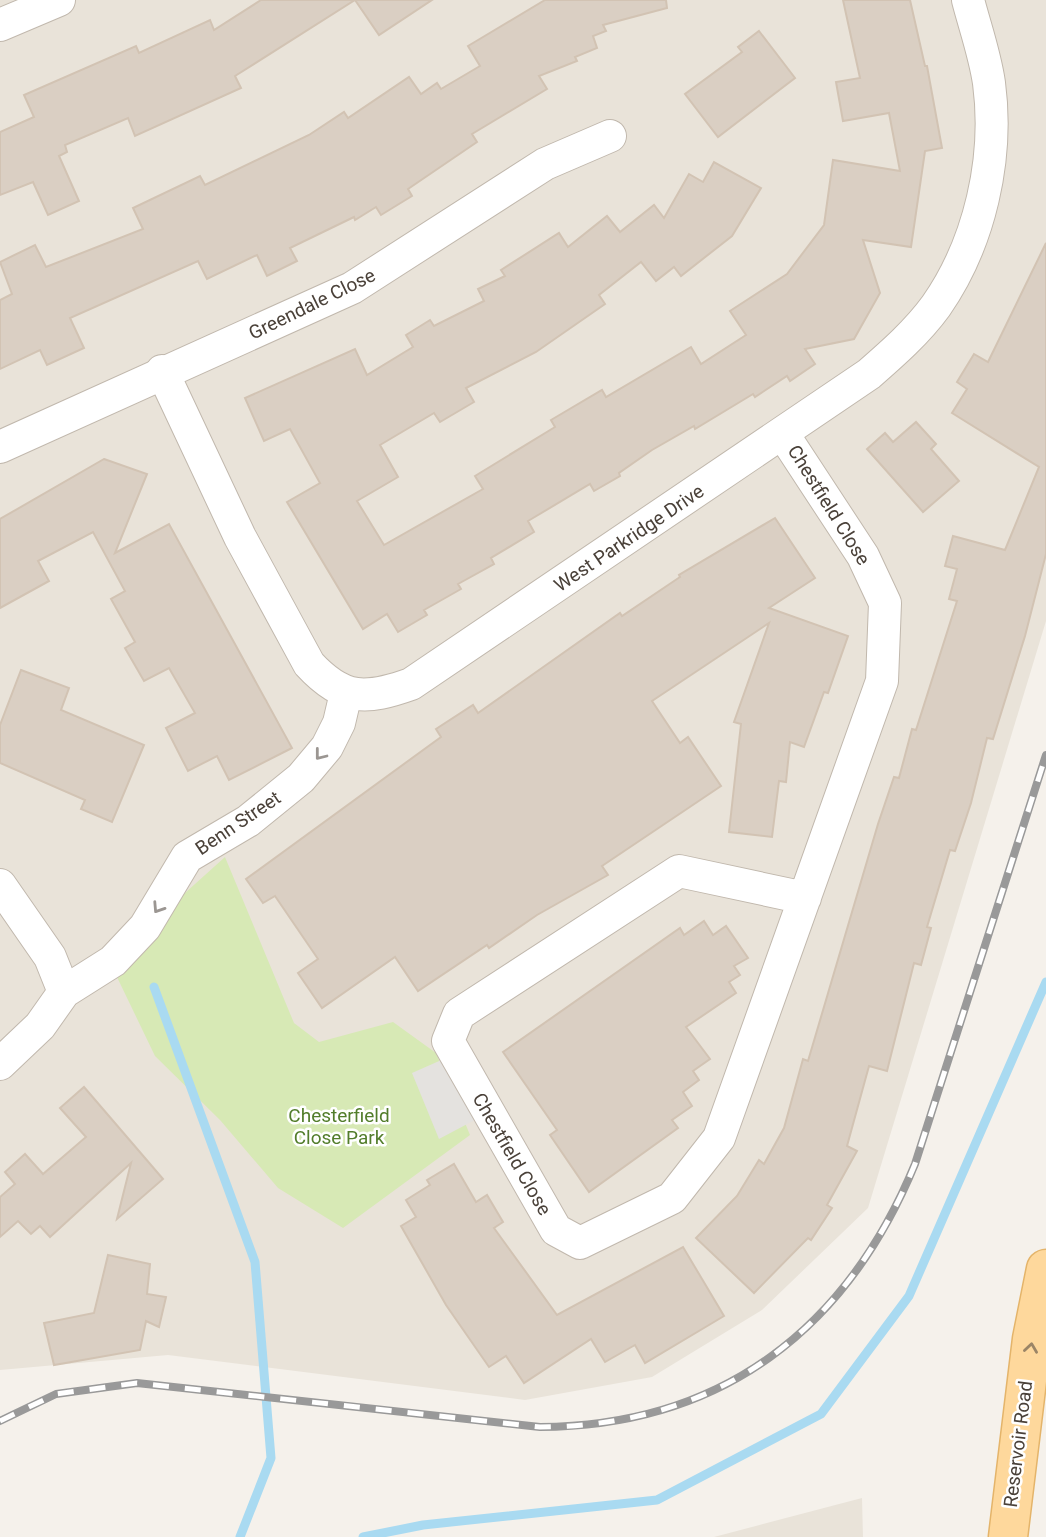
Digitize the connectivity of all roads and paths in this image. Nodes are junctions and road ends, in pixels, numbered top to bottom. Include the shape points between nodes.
1 (59, 0) edge
2 (968, 0) edge
3 (0, 24) edge
4 (610, 136) dead end
5 (162, 371) junction
6 (783, 433) junction
7 (0, 447) edge
8 (346, 693) junction
9 (0, 885) edge
10 (805, 898) junction
11 (64, 992) junction
12 (0, 1063) edge
13 (1046, 1269) edge
14 (1008, 1537) edge

1 - 3 street
2 - 6 street, West Parkridge Drive via 989,82 992,133 986,185 974,227 936,305 904,344
4 - 5 street, Greendale Close via 545,164 352,288
5 - 7 street, Greendale Close
5 - 8 street via 240,537 296,642 325,682
6 - 8 street, West Parkridge Drive via 411,684 366,696
6 - 10 street, Chestfield Close via 863,556 884,603 883,681
8 -> 11 street, Benn Street via 327,747 301,778 248,821 187,858 145,927 113,961
9 - 11 street via 50,957
10 - 10 street, Chestfield Close via 719,1138 673,1198 580,1243 556,1230 448,1041 460,1014 678,871
11 - 12 street, Benn Street via 40,1026
14 -> 13 main road, Reservoir Road via 1032,1339

